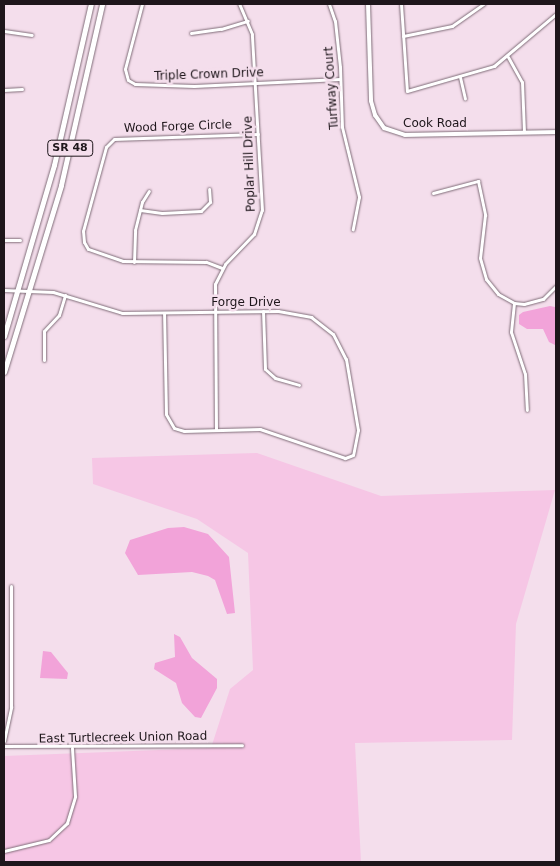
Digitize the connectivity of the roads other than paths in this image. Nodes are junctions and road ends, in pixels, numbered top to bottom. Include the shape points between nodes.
1 (91, 4) edge
2 (102, 4) edge
3 (142, 4) edge
4 (240, 4) edge
5 (329, 4) edge
6 (368, 4) edge
7 (401, 4) edge
8 (484, 4) edge
9 (556, 14) edge
10 (248, 21) junction
11 (4, 31) edge
12 (191, 33) dead end
13 (32, 35) dead end
14 (403, 36) junction
15 (508, 57) junction
16 (460, 77) junction
17 (340, 79) junction
18 (255, 82) junction
19 (22, 89) dead end
20 (4, 90) edge
21 (465, 98) dead end
22 (524, 132) junction
23 (556, 132) edge
24 (258, 134) junction
25 (208, 189) dead end
26 (149, 191) dead end
27 (433, 193) dead end
28 (140, 210) junction
29 (353, 229) dead end
30 (4, 240) edge
31 (20, 240) dead end
32 (134, 262) junction
33 (222, 268) junction
34 (556, 286) edge
35 (4, 290) edge
36 (18, 290) junction
37 (30, 290) junction
38 (66, 295) junction
39 (514, 303) junction
40 (263, 311) junction
41 (214, 312) junction
42 (164, 313) junction
43 (4, 336) edge
44 (44, 360) dead end
45 (4, 372) edge
46 (298, 385) dead end
47 (527, 410) dead end
48 (216, 430) junction
49 (11, 586) dead end
50 (4, 741) edge
51 (242, 744) dead end
52 (4, 746) edge
53 (72, 748) junction
54 (4, 851) edge

1 - 36 highway, SR 48 via 54,165
2 - 37 highway, SR 48 via 63,176
3 - 18 street, Triple Crown Drive via 126,64 130,82 172,86
4 - 10 street, Poplar Hill Drive
5 - 17 street, Turfway Court via 335,20
6 - 22 street, Cook Road via 371,101 384,128 405,135
7 - 14 street
8 - 14 street via 452,26
9 - 15 street
10 - 12 street
10 - 18 street, Poplar Hill Drive
11 - 13 street
14 - 16 street via 408,91
15 - 16 street via 485,70
15 - 22 street via 522,82
16 - 21 street
17 - 18 street, Triple Crown Drive
17 - 29 street, Turfway Court via 342,127 359,196
18 - 24 street, Poplar Hill Drive
19 - 20 street
22 - 23 street, Cook Road
24 - 32 street, Wood Forge Circle via 122,137 110,143 83,239 93,252
24 - 33 street, Poplar Hill Drive via 260,221 250,238
25 - 28 street via 209,204 198,212
26 - 28 street
27 - 39 street via 478,181 485,215 480,246 483,270 498,294
28 - 32 street via 134,238
30 - 31 street
32 - 33 street, Wood Forge Circle via 206,262
33 - 41 street, Poplar Hill Drive via 215,284
34 - 39 street via 535,302
35 - 36 street, Forge Drive
36 - 37 street, Forge Drive
36 - 43 highway, SR 48
37 - 38 street, Forge Drive
37 - 45 highway, SR 48
38 - 42 street, Forge Drive via 117,312
38 - 44 street via 60,315 44,332
39 - 47 street via 511,332 525,374
40 - 41 street, Forge Drive
40 - 46 street via 265,369 275,378
40 - 48 street, Forge Drive via 290,311 311,317 327,328 339,343 346,358 358,430 354,456 345,458 260,429
41 - 42 street, Forge Drive
41 - 48 street, Poplar Hill Drive
42 - 48 street via 167,419 179,430
49 - 50 street via 11,707
51 - 53 street, East Turtlecreek Union Road
52 - 53 street, East Turtlecreek Union Road
53 - 54 street via 75,796 67,823 49,840

